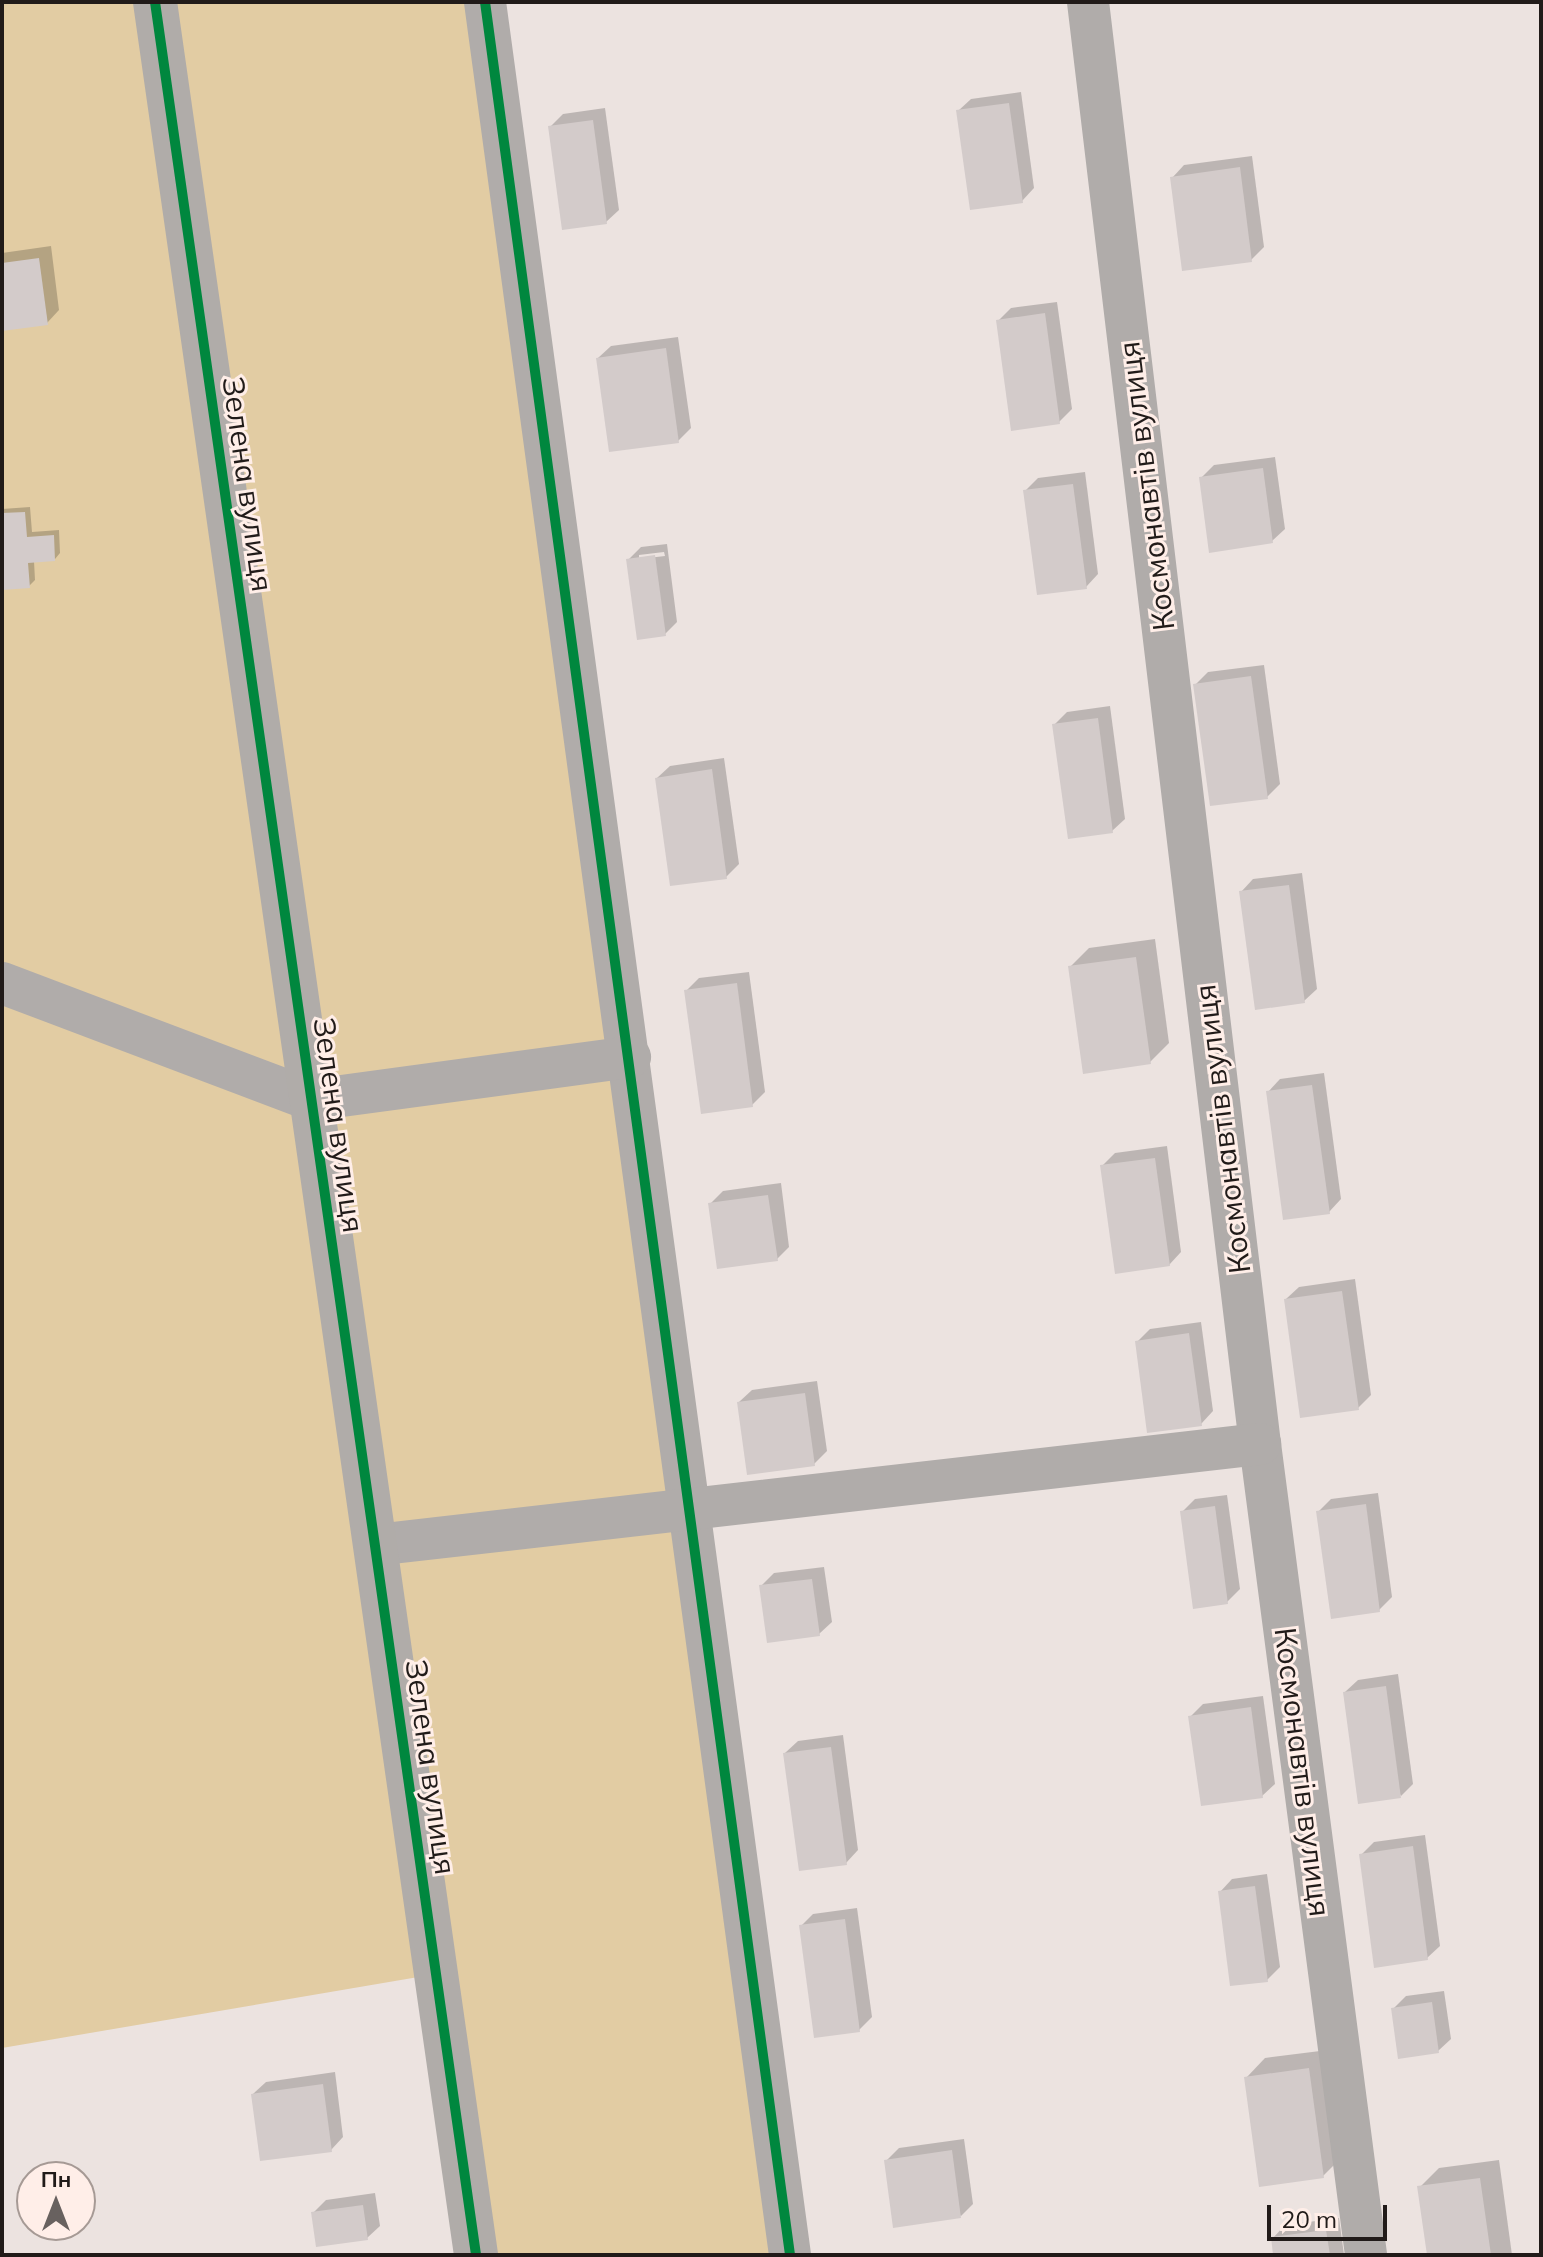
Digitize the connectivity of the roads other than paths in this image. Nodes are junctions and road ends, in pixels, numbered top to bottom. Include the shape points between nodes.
1 (155, 2) edge
2 (485, 2) edge
3 (1088, 2) edge
4 (2, 983) edge
5 (630, 1057) junction
6 (312, 1100) junction
7 (1260, 1444) junction
8 (692, 1505) junction
9 (375, 1545) junction
10 (476, 2255) edge
11 (790, 2255) edge
12 (1366, 2255) edge

1 - 6 street, Зелена вулиця
2 - 5 street
3 - 7 street, Космонавтів вулиця
4 - 6 street
5 - 6 street
5 - 8 street
6 - 9 street, Зелена вулиця
7 - 8 street
7 - 12 street, Космонавтів вулиця
8 - 9 street
8 - 11 street
9 - 10 street, Зелена вулиця

